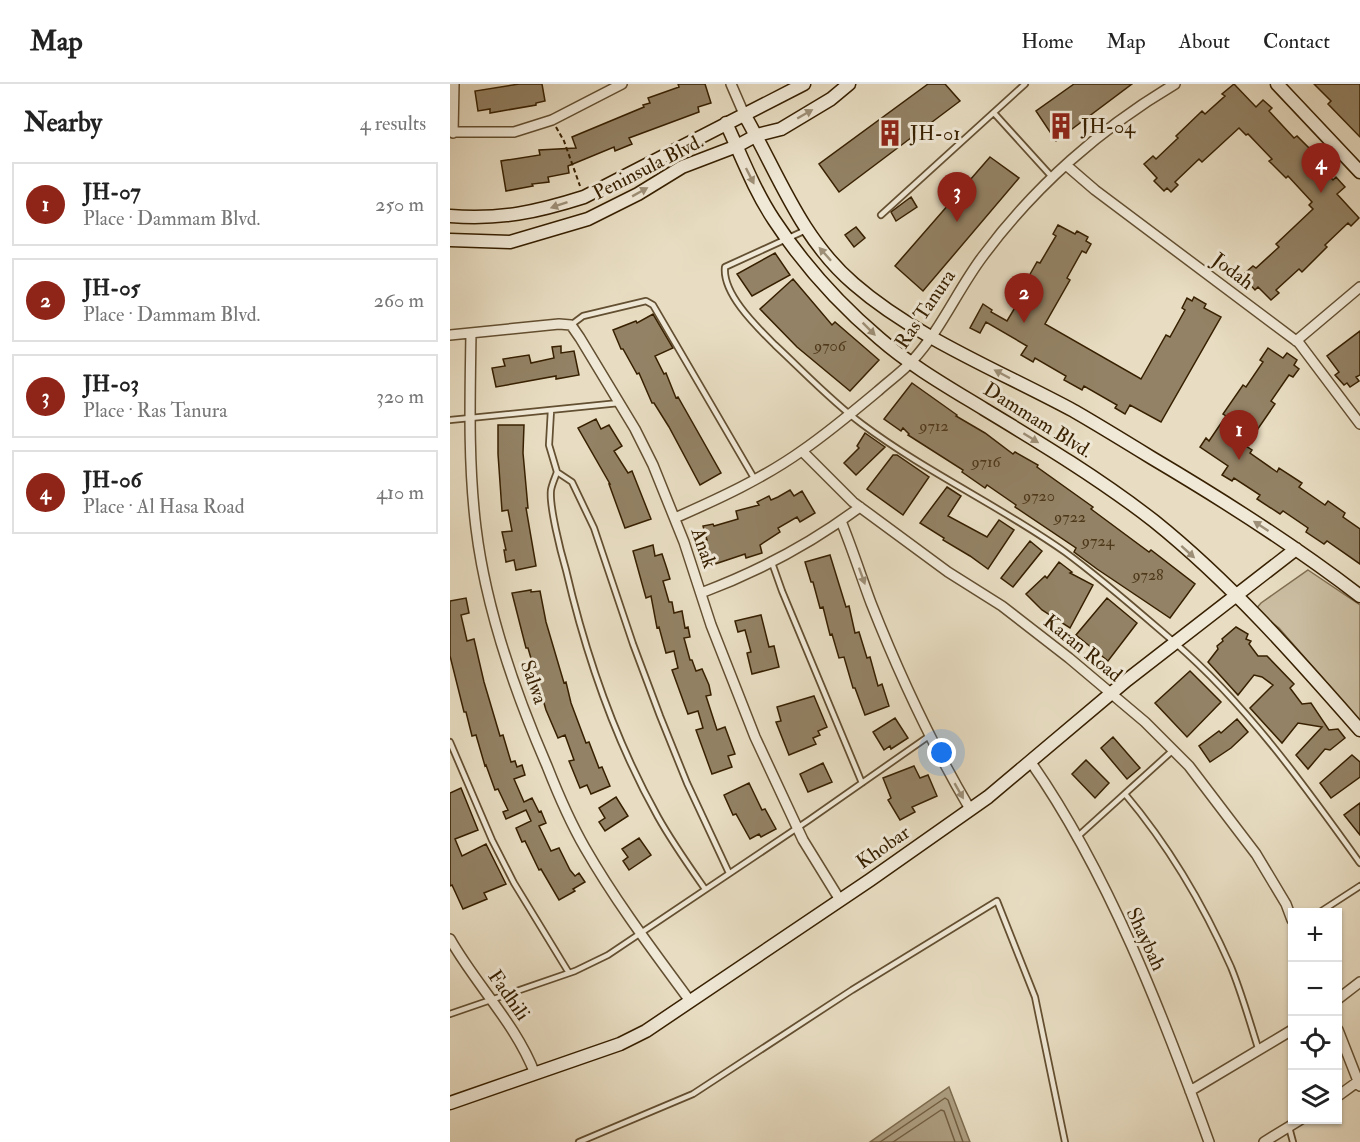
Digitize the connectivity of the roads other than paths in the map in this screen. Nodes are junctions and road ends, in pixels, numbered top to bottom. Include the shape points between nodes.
1 (454, 84) edge
2 (622, 84) edge
3 (731, 84) edge
4 (804, 84) edge
5 (849, 84) edge
6 (1025, 84) edge
7 (1175, 84) edge
8 (1277, 84) edge
9 (994, 112) junction
10 (744, 114) junction
11 (726, 123) junction
12 (452, 133) edge
13 (756, 135) junction
14 (736, 146) junction
15 (1066, 165) junction
16 (1360, 172) edge
17 (1053, 178) junction
18 (881, 215) dead end
19 (452, 216) edge
20 (806, 230) junction
21 (788, 238) junction
22 (450, 240) edge
23 (1360, 287) edge
24 (571, 325) junction
25 (471, 333) junction
26 (450, 335) edge
27 (931, 336) junction
28 (1296, 341) junction
29 (912, 362) junction
30 (618, 403) junction
31 (551, 410) junction
32 (850, 414) junction
33 (470, 418) junction
34 (450, 420) edge
35 (1360, 424) edge
36 (802, 451) junction
37 (557, 472) junction
38 (754, 478) junction
39 (860, 507) junction
40 (675, 518) junction
41 (841, 521) junction
42 (1296, 549) junction
43 (771, 561) junction
44 (701, 593) junction
45 (1235, 596) junction
46 (1360, 596) edge
47 (1174, 642) junction
48 (1111, 693) junction
49 (1360, 730) edge
50 (929, 736) junction
51 (450, 742) edge
52 (1173, 750) junction
53 (1030, 762) junction
54 (862, 783) junction
55 (1125, 794) junction
56 (970, 810) junction
57 (797, 828) junction
58 (1076, 838) junction
59 (1360, 863) edge
60 (729, 873) junction
61 (1360, 886) edge
62 (705, 890) junction
63 (840, 900) junction
64 (1326, 908) edge
65 (1288, 909) edge
66 (641, 933) junction
67 (450, 939) edge
68 (569, 973) junction
69 (1360, 982) edge
70 (1342, 996) edge
71 (490, 1000) junction
72 (690, 1001) junction
73 (450, 1014) edge
74 (1288, 1033) edge
75 (1342, 1040) edge
76 (1259, 1050) junction
77 (535, 1074) junction
78 (1360, 1083) edge
79 (1190, 1091) junction
80 (1342, 1094) edge
81 (450, 1103) edge
82 (1293, 1124) edge
83 (1289, 1127) junction
84 (579, 1142) edge
85 (1065, 1142) edge
86 (1209, 1142) edge
87 (1264, 1142) edge
88 (1293, 1142) edge

1 - 12 street
2 - 12 street via 552,120 514,132
3 - 10 street
4 - 10 main road, Peninsula Blvd.
13 -> 5 main road, Peninsula Blvd. via 781,129
6 - 9 lane
7 - 15 street, Ras Tanura via 1111,127
8 - 16 main road
9 - 17 lane
9 - 18 lane
10 - 11 main road, Peninsula Blvd.
10 - 13 main road, Dammam Blvd.
11 - 14 main road, Dammam Blvd.
11 -> 19 main road, Peninsula Blvd. via 584,197 545,210 511,215
13 - 14 main road, Peninsula Blvd.
13 - 20 main road, Dammam Blvd.
14 -> 21 main road, Dammam Blvd. via 773,219
22 -> 14 main road, Peninsula Blvd. via 510,242 588,219 682,167
15 - 17 street, Ras Tanura
15 - 28 street, Jodah
17 - 27 street, Ras Tanura via 983,255
20 - 21 lane
27 -> 20 main road, Dammam Blvd. via 853,284
21 -> 29 main road, Dammam Blvd. via 817,277 879,339
21 - 32 lane via 726,267 724,275 741,308 762,332
23 - 28 street
24 - 25 street
24 - 30 street, Anak
24 - 38 lane via 583,316 646,301 653,305
25 - 26 street
25 - 33 street, Salwa
27 - 29 street, Ras Tanura
42 -> 27 main road, Dammam Blvd. via 1205,489 1075,412
28 - 35 street, Jodah
29 - 32 street, Ras Tanura
29 -> 45 main road, Dammam Blvd. via 1082,469 1154,522
30 - 31 lane
30 - 40 street, Anak via 653,465
31 - 33 lane
31 - 37 lane via 549,445
32 - 36 street, Ras Tanura
32 - 47 lane via 944,478 1065,552
33 - 34 lane
33 - 66 street, Salwa via 476,529 493,613 510,670 529,725 579,837
36 - 38 street, Ras Tanura
36 - 39 street, Karan Road
37 - 60 lane via 572,482 594,528 660,716
37 - 62 lane via 551,491 559,542 594,671 636,777
38 - 40 street, Ras Tanura
39 - 41 street
39 - 48 street, Karan Road via 1002,606
40 - 44 street, Anak
41 - 43 street
41 -> 50 street via 879,622
42 - 45 main road, Khobar
42 - 46 main road, Dammam Blvd.
43 - 44 street
43 - 54 lane
44 - 57 street, Anak via 738,693
45 - 47 main road, Khobar
45 - 49 main road, Dammam Blvd.
47 - 48 main road, Khobar
47 - 59 lane via 1252,721
48 - 52 street, Karan Road
48 - 53 main road, Khobar
50 - 54 lane
50 -> 56 street
51 - 68 lane via 514,883
52 - 55 lane
52 - 65 street, Karan Road via 1256,854
53 - 56 main road, Khobar
53 - 58 street, Shaybah
54 - 57 lane
55 - 58 lane
55 - 76 lane via 1171,856 1205,917 1231,968
56 - 63 main road, Khobar
57 - 60 lane
57 - 63 street, Anak
58 - 79 street, Shaybah via 1153,997
60 - 62 lane
61 - 64 lane
62 - 66 lane
63 - 72 main road, Khobar
66 - 68 lane via 608,955
66 - 72 street, Salwa
67 - 71 street, Fadhili
68 - 71 lane
69 - 70 street
71 - 73 lane
71 - 77 street, Fadhili via 528,1056
72 - 77 main road, Khobar via 620,1044
74 - 76 street
75 - 78 street
76 - 79 street
77 - 81 main road, Khobar
78 - 80 street
79 - 86 street, Shaybah
82 - 83 street
83 - 87 street
83 - 88 lane
84 - 85 lane via 693,1094 997,901 1035,997

